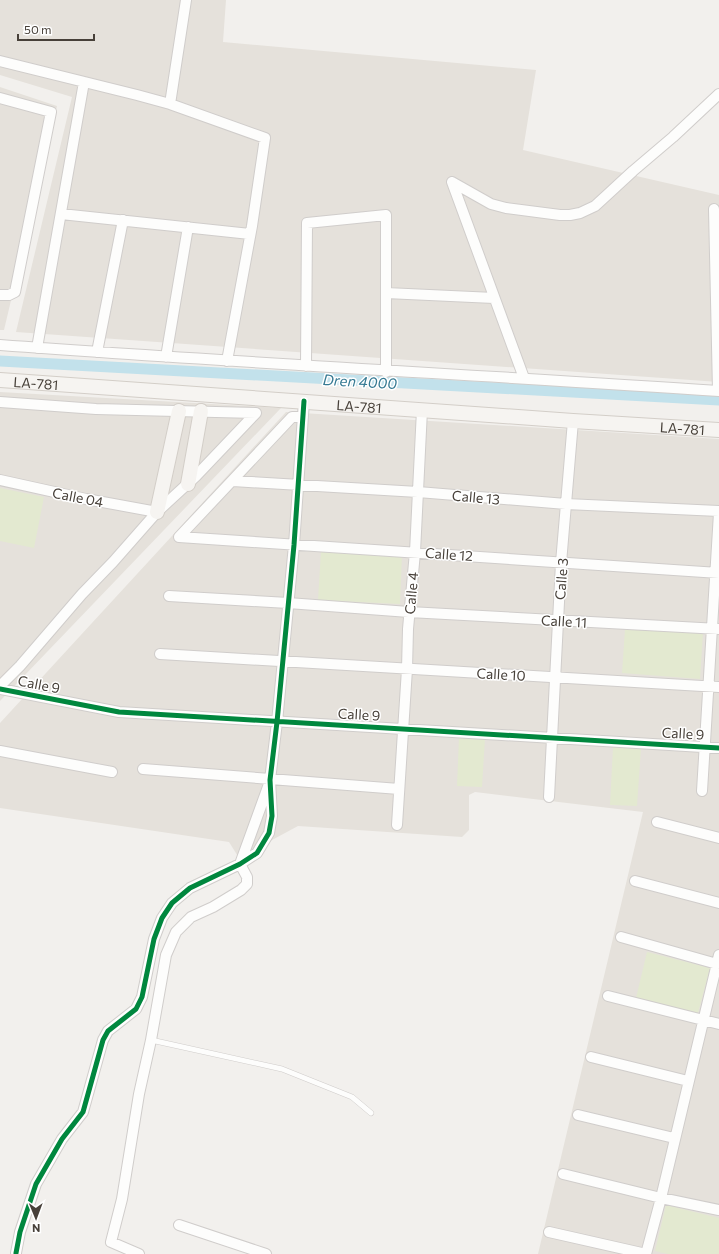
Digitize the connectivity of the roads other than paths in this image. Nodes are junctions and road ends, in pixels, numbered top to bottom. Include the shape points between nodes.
1 (186, 0) edge
2 (0, 61) edge
3 (84, 82) junction
4 (719, 94) edge
5 (0, 98) edge
6 (170, 104) junction
7 (714, 209) dead end
8 (61, 214) junction
9 (123, 220) junction
10 (188, 227) junction
11 (250, 234) junction
12 (386, 293) junction
13 (0, 295) edge
14 (494, 298) junction
15 (0, 345) edge
16 (37, 348) junction
17 (97, 352) junction
18 (166, 357) junction
19 (227, 361) junction
20 (306, 366) junction
21 (386, 372) junction
22 (524, 378) junction
23 (0, 380) edge
24 (718, 391) edge
25 (304, 401) junction
26 (0, 402) edge
27 (422, 410) junction
28 (179, 411) junction
29 (201, 411) junction
30 (303, 417) junction
31 (573, 421) junction
32 (719, 430) edge
33 (0, 480) edge
34 (233, 481) junction
35 (188, 484) junction
36 (297, 485) junction
37 (418, 492) junction
38 (566, 504) junction
39 (157, 512) junction
40 (719, 512) edge
41 (294, 545) junction
42 (415, 552) junction
43 (561, 563) junction
44 (717, 573) edge
45 (169, 596) dead end
46 (288, 603) junction
47 (409, 612) junction
48 (558, 620) junction
49 (715, 629) edge
50 (160, 654) dead end
51 (282, 662) junction
52 (406, 668) junction
53 (555, 677) junction
54 (708, 686) junction
55 (719, 687) edge
56 (0, 688) edge
57 (277, 722) junction
58 (402, 729) junction
59 (551, 738) junction
60 (705, 747) junction
61 (719, 748) edge
62 (0, 751) edge
63 (143, 769) dead end
64 (112, 772) dead end
65 (270, 780) junction
66 (399, 789) junction
67 (702, 790) dead end
68 (549, 797) dead end
69 (657, 822) dead end
70 (397, 825) dead end
71 (719, 838) edge
72 (240, 864) junction
73 (635, 881) dead end
74 (719, 903) edge
75 (621, 937) dead end
76 (718, 959) edge
77 (608, 996) dead end
78 (704, 1020) junction
79 (719, 1024) edge
80 (151, 1040) junction
81 (591, 1057) dead end
82 (688, 1081) junction
83 (371, 1112) dead end
84 (578, 1115) dead end
85 (674, 1138) junction
86 (563, 1174) dead end
87 (661, 1198) junction
88 (719, 1210) edge
89 (179, 1225) dead end
90 (549, 1232) dead end
91 (16, 1253) edge
92 (139, 1254) edge
93 (266, 1254) edge
94 (646, 1254) edge

1 - 6 street
2 - 3 street
3 - 6 street
3 - 8 street
4 - 14 street via 595,206 580,213 560,215 506,208 491,204 452,182
5 - 13 street via 51,112 15,292 9,296
6 - 11 street via 265,138
7 - 24 street
8 - 9 street
8 - 16 street
9 - 10 street
9 - 17 street
10 - 11 street
10 - 18 street
11 - 19 street
12 - 14 street
12 - 20 street via 386,215 307,223
12 - 21 street
14 - 22 street
15 - 16 street
16 - 17 street
17 - 18 street
18 - 19 street
19 - 20 street
20 - 21 street
21 - 22 street
22 - 24 street
23 - 25 street, LA-781 / LA-781
25 - 27 street, LA-781 / LA-781
25 - 30 street
26 - 28 street via 96,409
27 - 31 street, LA-781 / LA-781
27 - 37 street, Calle 4
28 - 29 street
28 - 39 street
29 - 35 street
29 - 35 street via 256,412
30 - 34 street via 292,417
30 - 36 street
31 - 32 street, LA-781 / LA-781
31 - 38 street, Calle 3
33 - 39 street, Calle 04
34 - 36 street, Calle 13
34 - 41 street, Calle 12 via 178,537
35 - 39 street
36 - 37 street, Calle 13
36 - 41 street
37 - 38 street, Calle 13
37 - 42 street, Calle 4
38 - 40 street, Calle 13
38 - 43 street, Calle 3
39 - 56 street
40 - 44 street
41 - 42 street, Calle 12
41 - 46 street
42 - 43 street, Calle 12
42 - 47 street, Calle 4
43 - 44 street, Calle 12
43 - 48 street, Calle 3
44 - 49 street
45 - 46 street, Calle 11
46 - 47 street, Calle 11
46 - 51 street
47 - 48 street, Calle 11
47 - 52 street, Calle 4
48 - 49 street, Calle 11
48 - 53 street, Calle 3
49 - 54 street
50 - 51 street, Calle 10
51 - 52 street, Calle 10
51 - 57 street
52 - 53 street, Calle 10
52 - 58 street, Calle 4
53 - 54 street, Calle 10
53 - 59 street, Calle 3
54 - 55 street, Calle 10
54 - 60 street
56 - 57 street, Calle 9 via 119,712
57 - 58 street, Calle 9
57 - 65 street
58 - 59 street, Calle 9
58 - 66 street, Calle 4
59 - 60 street, Calle 9
59 - 68 street, Calle 3
60 - 61 street, Calle 9
60 - 67 street
62 - 64 street
63 - 65 street
65 - 66 street
65 - 72 street
65 - 72 street via 272,816 269,834 257,853
66 - 70 street, Calle 4
69 - 71 street
72 - 80 street via 248,884 191,917 176,932 166,955
72 - 91 street via 190,888 172,903 162,918 154,939 142,996 136,1009 108,1031 102,1040 83,1112 62,1139 36,1184 20,1232
73 - 74 street
75 - 76 street
76 - 78 street
77 - 78 street
78 - 79 street
78 - 82 street
80 - 83 lane via 282,1069 352,1097
80 - 92 street via 139,1094 122,1200 111,1242
81 - 82 street
82 - 85 street
84 - 85 street
85 - 87 street
86 - 87 street
87 - 88 street
87 - 94 street
89 - 93 street
90 - 94 street

